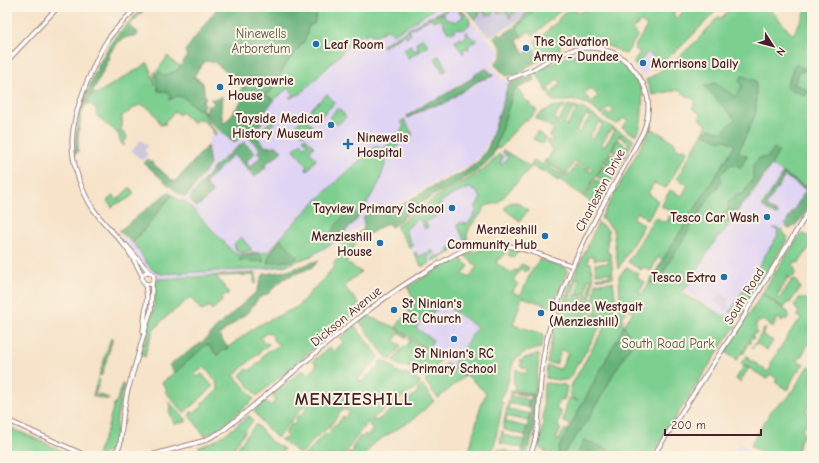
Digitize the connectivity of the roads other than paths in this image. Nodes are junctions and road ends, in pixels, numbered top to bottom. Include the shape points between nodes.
1 (58, 7) edge
2 (136, 7) edge
3 (7, 61) edge
4 (509, 79) dead end
5 (812, 206) edge
6 (106, 224) junction
7 (573, 266) junction
8 (149, 272) junction
9 (142, 275) junction
10 (152, 283) junction
11 (145, 284) junction
12 (142, 339) junction
13 (7, 420) edge
14 (120, 445) junction
15 (115, 453) junction
16 (124, 453) junction
17 (87, 456) edge
18 (110, 456) edge
19 (128, 456) edge
20 (148, 456) edge
21 (530, 456) edge
22 (653, 456) edge

1 - 3 street
2 - 6 street via 104,46 94,63 74,120 71,141 82,189 96,214
4 - 7 street, Charleston Drive via 565,53 587,47 604,49 619,57 633,69 645,87 648,115 644,128
5 - 22 street, South Road
6 - 8 street
6 - 9 street via 127,249
7 - 20 street, Dickson Avenue via 504,245 482,245 459,252 376,304 221,432 198,443
7 - 21 street, Charleston Drive via 549,332 541,379 538,431
8 - 9 street
8 - 10 street via 154,278
9 - 11 street
10 - 11 street
10 - 12 street via 151,310
11 - 12 street via 147,297
12 - 14 street via 127,393
13 - 17 street
14 - 15 street
14 - 16 street
15 - 16 street
15 - 18 street
16 - 19 street

